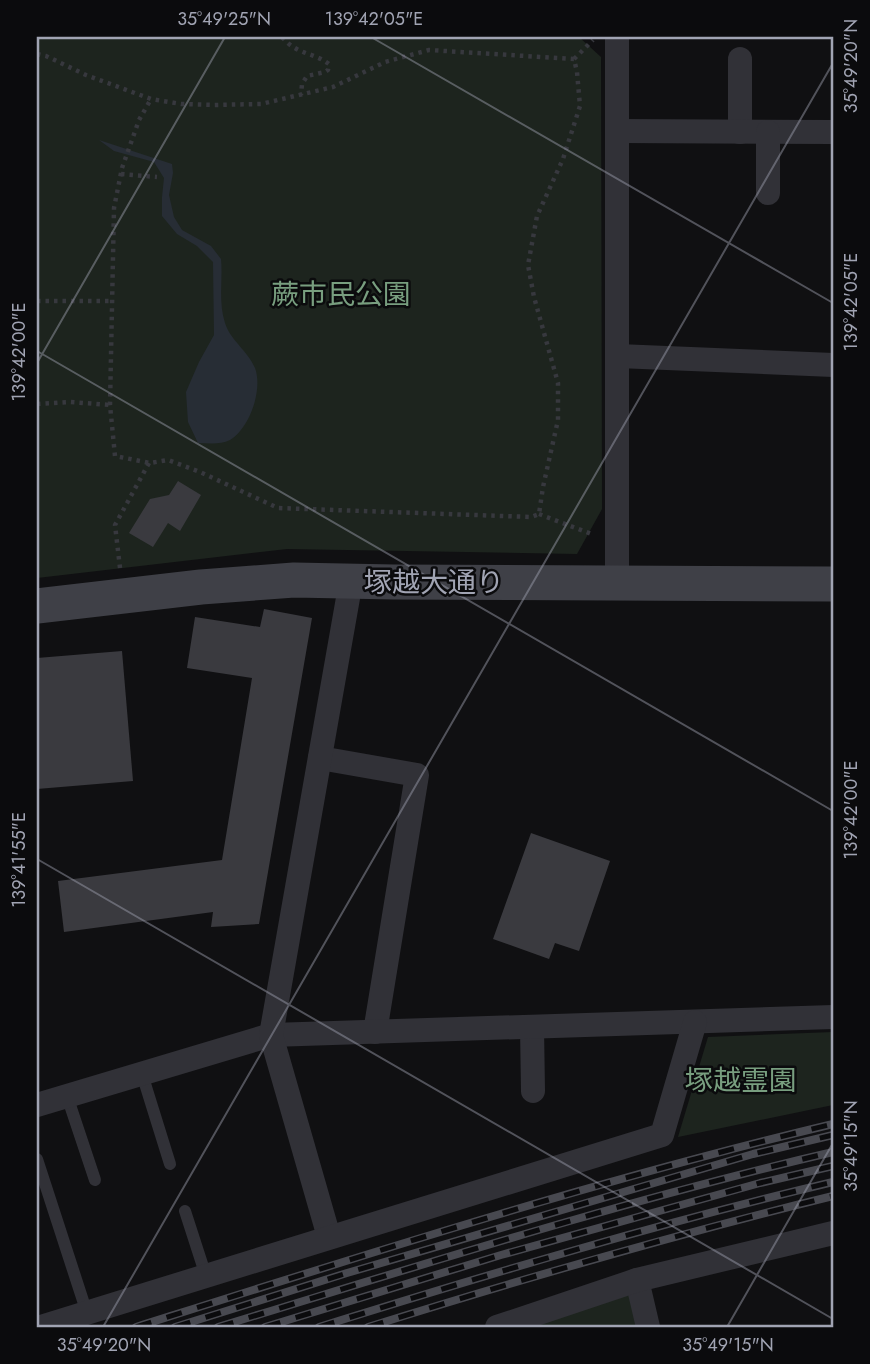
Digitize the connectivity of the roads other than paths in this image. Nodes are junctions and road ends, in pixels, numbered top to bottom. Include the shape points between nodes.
1 (617, 37) edge
2 (740, 60) dead end
3 (618, 131) junction
4 (740, 132) junction
5 (768, 132) junction
6 (833, 132) edge
7 (768, 193) dead end
8 (618, 356) junction
9 (833, 365) edge
10 (351, 581) junction
11 (617, 583) junction
12 (833, 584) edge
13 (37, 606) edge
14 (320, 758) junction
15 (833, 1017) edge
16 (695, 1021) junction
17 (532, 1027) junction
18 (375, 1032) junction
19 (271, 1035) junction
20 (142, 1074) junction
21 (533, 1091) dead end
22 (67, 1096) junction
23 (37, 1105) edge
24 (37, 1159) edge
25 (170, 1164) dead end
26 (95, 1180) dead end
27 (185, 1211) dead end
28 (833, 1233) edge
29 (329, 1237) junction
30 (206, 1276) junction
31 (637, 1280) junction
32 (87, 1313) junction
33 (41, 1327) edge
34 (497, 1327) edge
35 (648, 1327) edge

1 - 3 street
2 - 4 street
3 - 4 street
3 - 8 street
4 - 5 street
5 - 6 street
5 - 7 street
8 - 9 street
8 - 11 street
10 - 11 street, 塚越大通り
10 - 13 street, 塚越大通り via 201,587
10 - 14 street
11 - 12 street, 塚越大通り
14 - 18 street via 417,775
14 - 19 street
15 - 16 street
16 - 17 street
16 - 29 street via 662,1135
17 - 18 street
17 - 21 street
18 - 19 street
19 - 20 street
19 - 29 street
20 - 22 street
20 - 25 lane
22 - 23 street
22 - 26 lane
24 - 32 lane
27 - 30 lane
28 - 31 street
29 - 30 street
30 - 32 street
31 - 34 street
31 - 35 street
32 - 33 street

